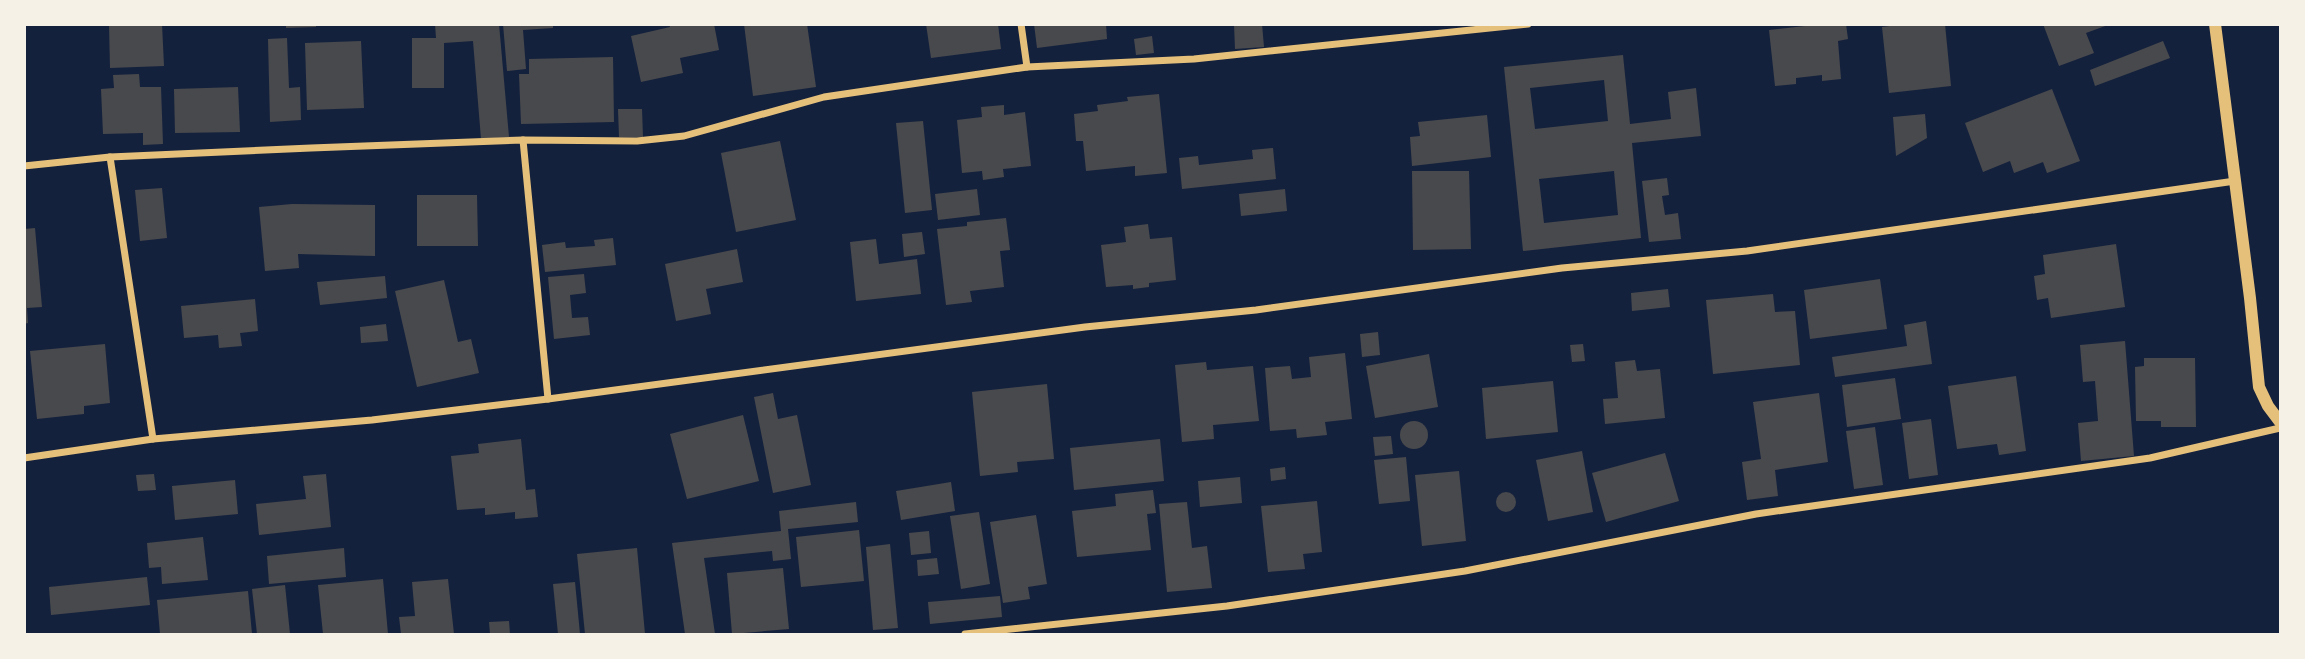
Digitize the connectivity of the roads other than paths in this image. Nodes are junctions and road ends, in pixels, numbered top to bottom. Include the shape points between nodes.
1 (1021, 24) edge
2 (1528, 24) edge
3 (2215, 24) edge
4 (1027, 67) junction
5 (523, 140) junction
6 (110, 157) junction
7 (24, 166) edge
8 (2235, 181) junction
9 (548, 399) junction
10 (2280, 422) edge
11 (2280, 428) edge
12 (153, 439) junction
13 (24, 458) edge
14 (965, 635) edge

1 - 4 street
2 - 4 street via 1194,59
3 - 8 street
4 - 5 street via 824,97 684,136 637,141
5 - 6 street
5 - 9 street
6 - 7 street
6 - 12 street
8 - 9 street via 1747,251 1562,268 1256,310 1084,327
8 - 10 street via 2259,387
9 - 12 street
11 - 14 street via 2150,458 1756,514 1465,570 1227,606
12 - 13 street

